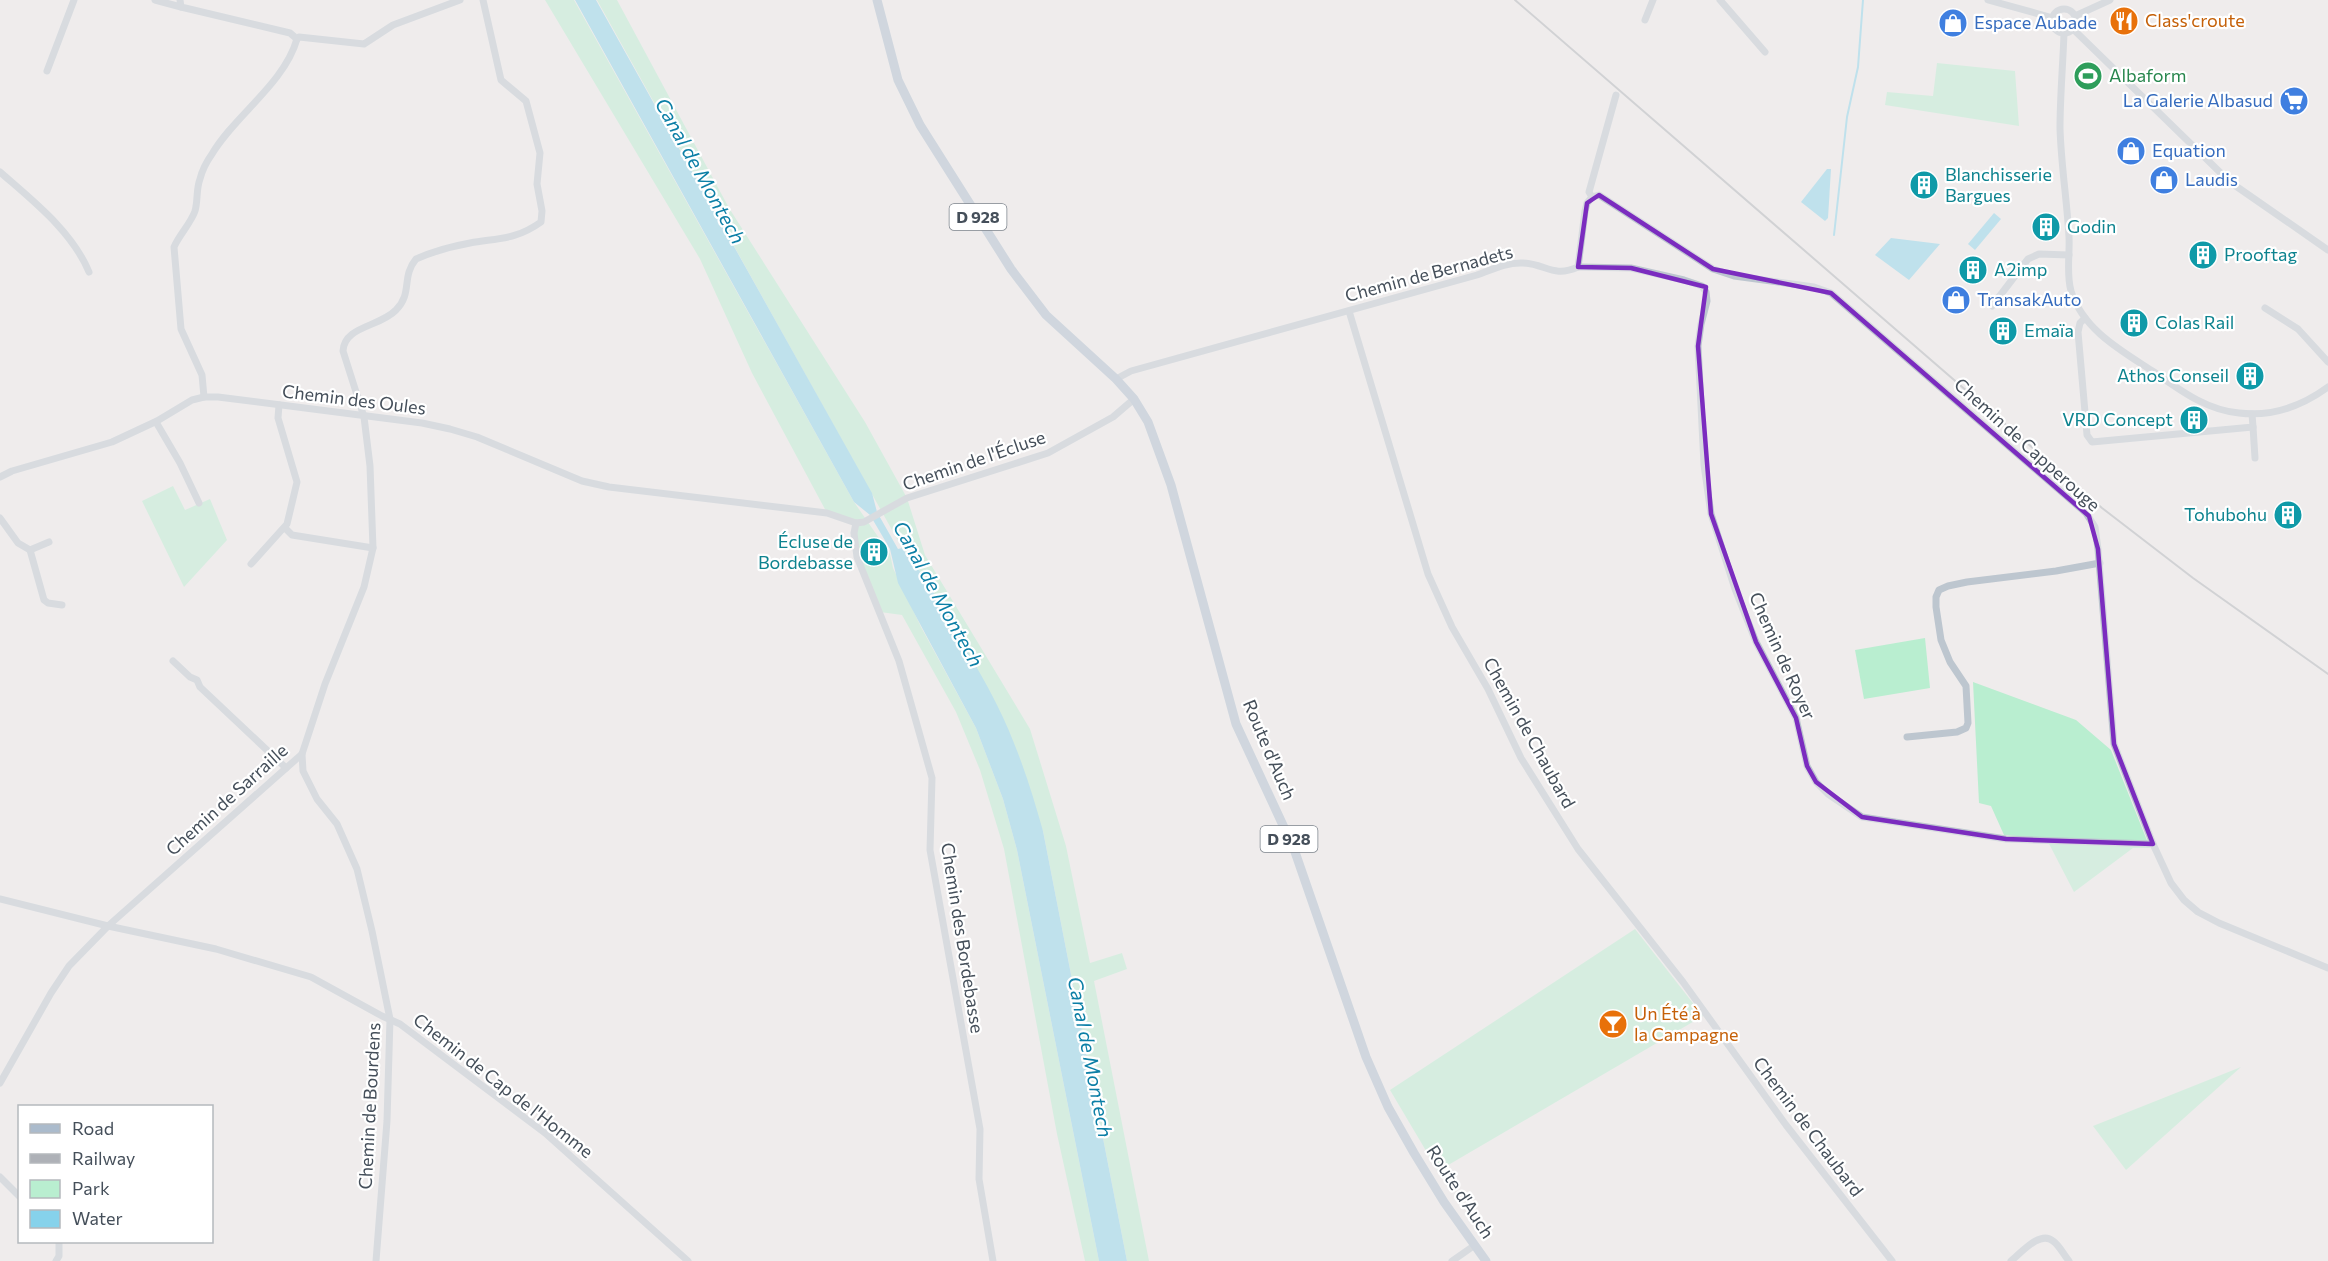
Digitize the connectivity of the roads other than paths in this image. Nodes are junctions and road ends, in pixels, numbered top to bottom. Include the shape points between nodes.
1 (74, 0) edge
2 (156, 0) edge
3 (460, 0) edge
4 (483, 0) edge
5 (877, 0) edge
6 (1653, 0) edge
7 (1720, 0) edge
8 (1988, 0) edge
9 (2062, 0) edge
10 (2110, 0) edge
11 (181, 3) edge
12 (2060, 10) junction
13 (2075, 16) junction
14 (2053, 18) junction
15 (1645, 20) dead end
16 (2073, 29) junction
17 (2064, 33) junction
18 (297, 39) junction
19 (1766, 52) dead end
20 (47, 71) dead end
21 (1616, 95) dead end
22 (0, 172) edge
23 (1592, 197) junction
24 (2328, 250) edge
25 (2069, 255) junction
26 (1578, 267) junction
27 (89, 272) dead end
28 (1992, 306) dead end
29 (2265, 308) dead end
30 (1349, 311) junction
31 (2085, 318) junction
32 (2328, 362) edge
33 (1116, 379) junction
34 (2328, 387) edge
35 (204, 397) junction
36 (1134, 399) junction
37 (279, 405) junction
38 (2252, 414) junction
39 (364, 417) junction
40 (156, 422) junction
41 (2253, 428) junction
42 (2255, 458) dead end
43 (0, 477) edge
44 (200, 503) dead end
45 (0, 518) edge
46 (856, 523) junction
47 (285, 528) junction
48 (49, 542) dead end
49 (373, 548) junction
50 (30, 550) junction
51 (2100, 563) junction
52 (251, 564) dead end
53 (62, 605) dead end
54 (173, 662) dead end
55 (1907, 737) dead end
56 (302, 754) junction
57 (286, 768) junction
58 (2152, 844) junction
59 (0, 898) edge
60 (108, 926) junction
61 (2328, 968) edge
62 (390, 1019) junction
63 (0, 1083) edge
64 (0, 1177) edge
65 (18, 1195) edge
66 (59, 1243) edge
67 (1475, 1245) junction
68 (56, 1261) edge
69 (376, 1261) edge
70 (688, 1261) edge
71 (993, 1261) edge
72 (1452, 1261) edge
73 (1486, 1261) edge
74 (1892, 1261) edge
75 (2011, 1261) edge
76 (2069, 1261) edge

1 - 20 street
2 - 11 street
3 - 18 street via 393,26 364,44
4 - 39 street, Chemin de Sarraille via 501,80 526,101 540,153 537,183 541,222 528,232 503,240 469,243 416,259 407,275 406,296 396,311 383,321 348,335 343,343
5 - 33 main road, D 928 via 898,80 920,125 1033,299
6 - 15 street
7 - 19 street
8 - 14 street
9 - 12 street
10 - 13 street
11 - 18 street via 290,33
12 - 13 street via 2071,11
12 - 14 street
13 - 16 street
14 - 17 street via 2055,28
16 - 17 street
16 - 24 street via 2230,182
17 - 25 street via 2060,129
18 - 35 street via 276,76 211,155 200,179 195,212 174,247 181,329 202,375
21 - 23 street via 1589,192
22 - 27 street via 62,229
23 - 26 street via 1585,211
23 - 51 street, Chemin de Capperouge via 1599,195 1713,269 1831,293 2086,513 2094,527
25 - 28 street via 2039,254 2028,259
25 - 31 street via 2071,290
26 - 30 street, Chemin de Bernadets via 1557,273 1522,262 1507,264
26 - 58 street, Chemin de Royer via 1631,268 1684,280 1702,286 1706,292 1698,346 1704,465 1711,514 1756,642 1796,718 1807,766 1822,788 1862,817 2006,839
29 - 32 street via 2298,329
30 - 33 street, Chemin de Bernadets via 1131,371
30 - 74 street, Chemin de Chaubard via 1428,574 1521,758 1578,849
31 - 38 street via 2112,345 2203,404
31 - 41 street via 2078,332 2087,435 2092,442
33 - 36 main road, D 928
34 - 38 street via 2297,405
35 - 37 street, Chemin des Oules
35 - 40 street via 183,404
36 - 46 street, Chemin de l'Écluse via 1113,417 1048,453 907,498
36 - 67 main road, Route d'Auch / D 928 via 1148,422 1171,485 1239,731 1294,849 1366,1057 1414,1153
37 - 39 street, Chemin des Oules
37 - 47 street via 278,418 297,482
38 - 41 street
39 - 46 street, Chemin des Oules via 450,429 582,481 609,487 827,513
39 - 49 street, Chemin de Sarraille
40 - 43 street via 112,442
40 - 44 street
41 - 42 street
45 - 50 street via 18,543
46 - 71 street, Chemin des Bordebasse via 858,557 899,661 933,778 930,850 980,1129 980,1179
47 - 49 street via 292,535
47 - 52 street
48 - 50 street
49 - 56 street, Chemin de Sarraille via 364,587
50 - 53 street via 44,600
51 - 55 street via 1967,582 1940,590 1936,607 1941,640 1966,686 1968,723 1957,732
51 - 58 street, Chemin de Capperouge via 2114,744
54 - 57 street via 197,680
56 - 57 street, Chemin de Sarraille
56 - 62 street, Chemin de Bourdens via 303,771 317,799 337,824 357,869
57 - 60 street, Chemin de Sarraille
58 - 61 street, Chemin de Capperouge via 2171,883 2198,912
59 - 60 street, Chemin de Cap de l'Homme
60 - 62 street, Chemin de Cap de l'Homme via 216,949 310,977
60 - 63 street, Chemin de Sarraille via 69,966
62 - 69 street, Chemin de Bourdens
62 - 70 street, Chemin de Cap de l'Homme via 545,1133
64 - 65 street
66 - 68 street
67 - 72 street
67 - 73 main road, Route d'Auch / D 928
75 - 76 street via 2039,1239 2047,1238

